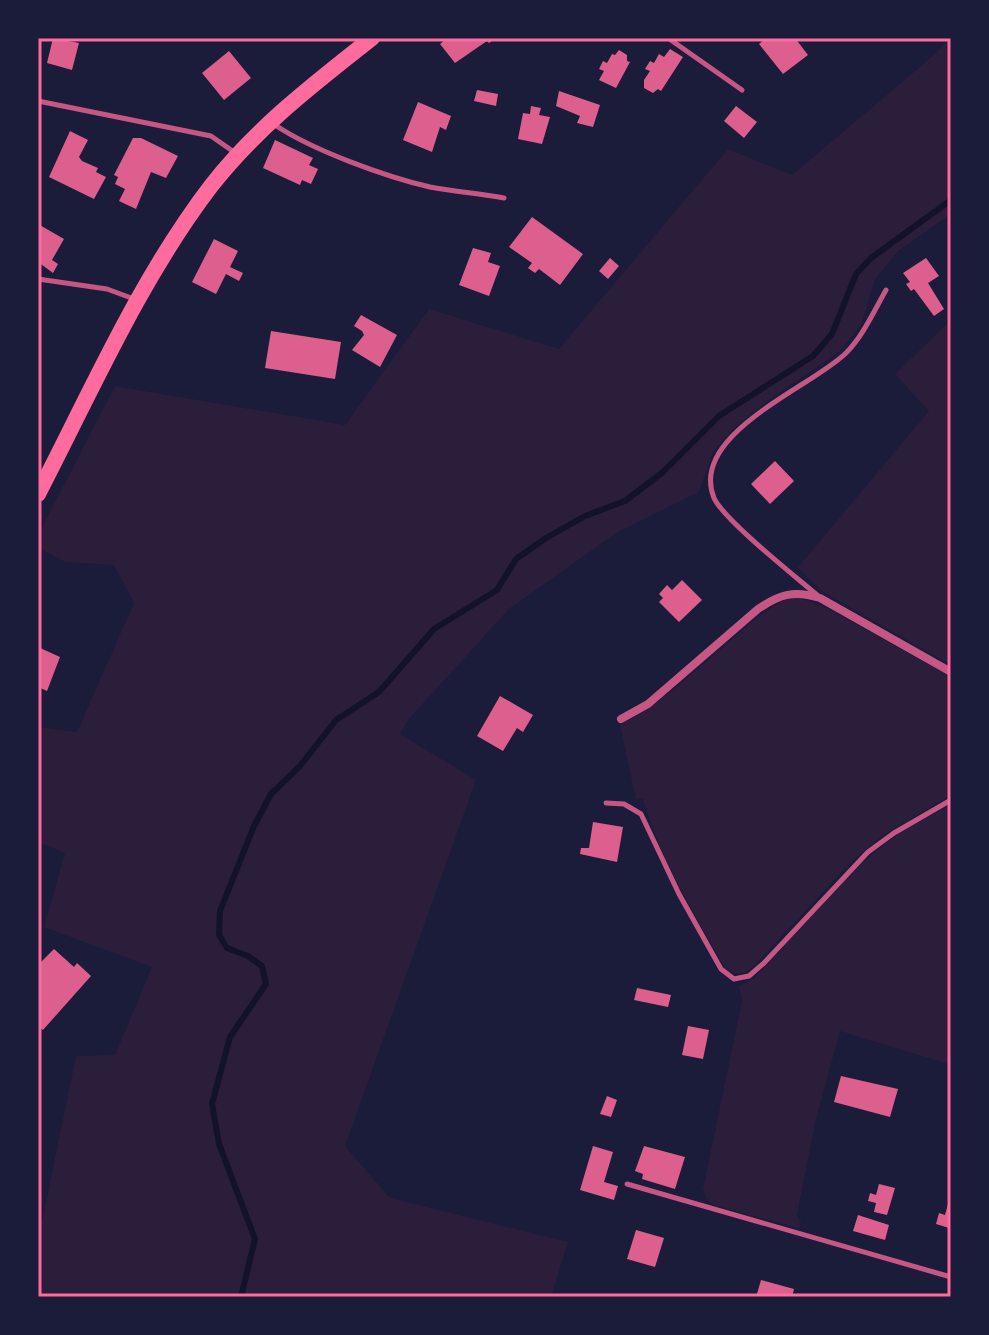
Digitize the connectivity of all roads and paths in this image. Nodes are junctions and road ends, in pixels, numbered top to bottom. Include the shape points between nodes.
1 (372, 38) edge
2 (668, 38) edge
3 (742, 90) dead end
4 (38, 101) edge
5 (271, 122) junction
6 (239, 155) junction
7 (504, 198) dead end
8 (38, 279) edge
9 (886, 290) dead end
10 (138, 301) junction
11 (38, 494) edge
12 (820, 598) junction
13 (951, 672) edge
14 (621, 719) dead end
15 (951, 800) edge
16 (606, 803) dead end
17 (627, 1184) dead end
18 (951, 1277) edge

1 - 5 main road
2 - 3 lane
4 - 6 lane via 211,136
5 - 6 main road
5 - 7 lane via 292,136 397,178
6 - 10 main road via 188,218
8 - 10 lane via 107,289
9 - 12 lane via 846,353 736,432 719,453 710,481 715,500 737,524
10 - 11 main road
12 - 13 street
12 - 14 street via 803,593 774,598 648,704
15 - 16 lane via 868,852 764,963 742,979 721,969 641,814 624,804
17 - 18 lane

